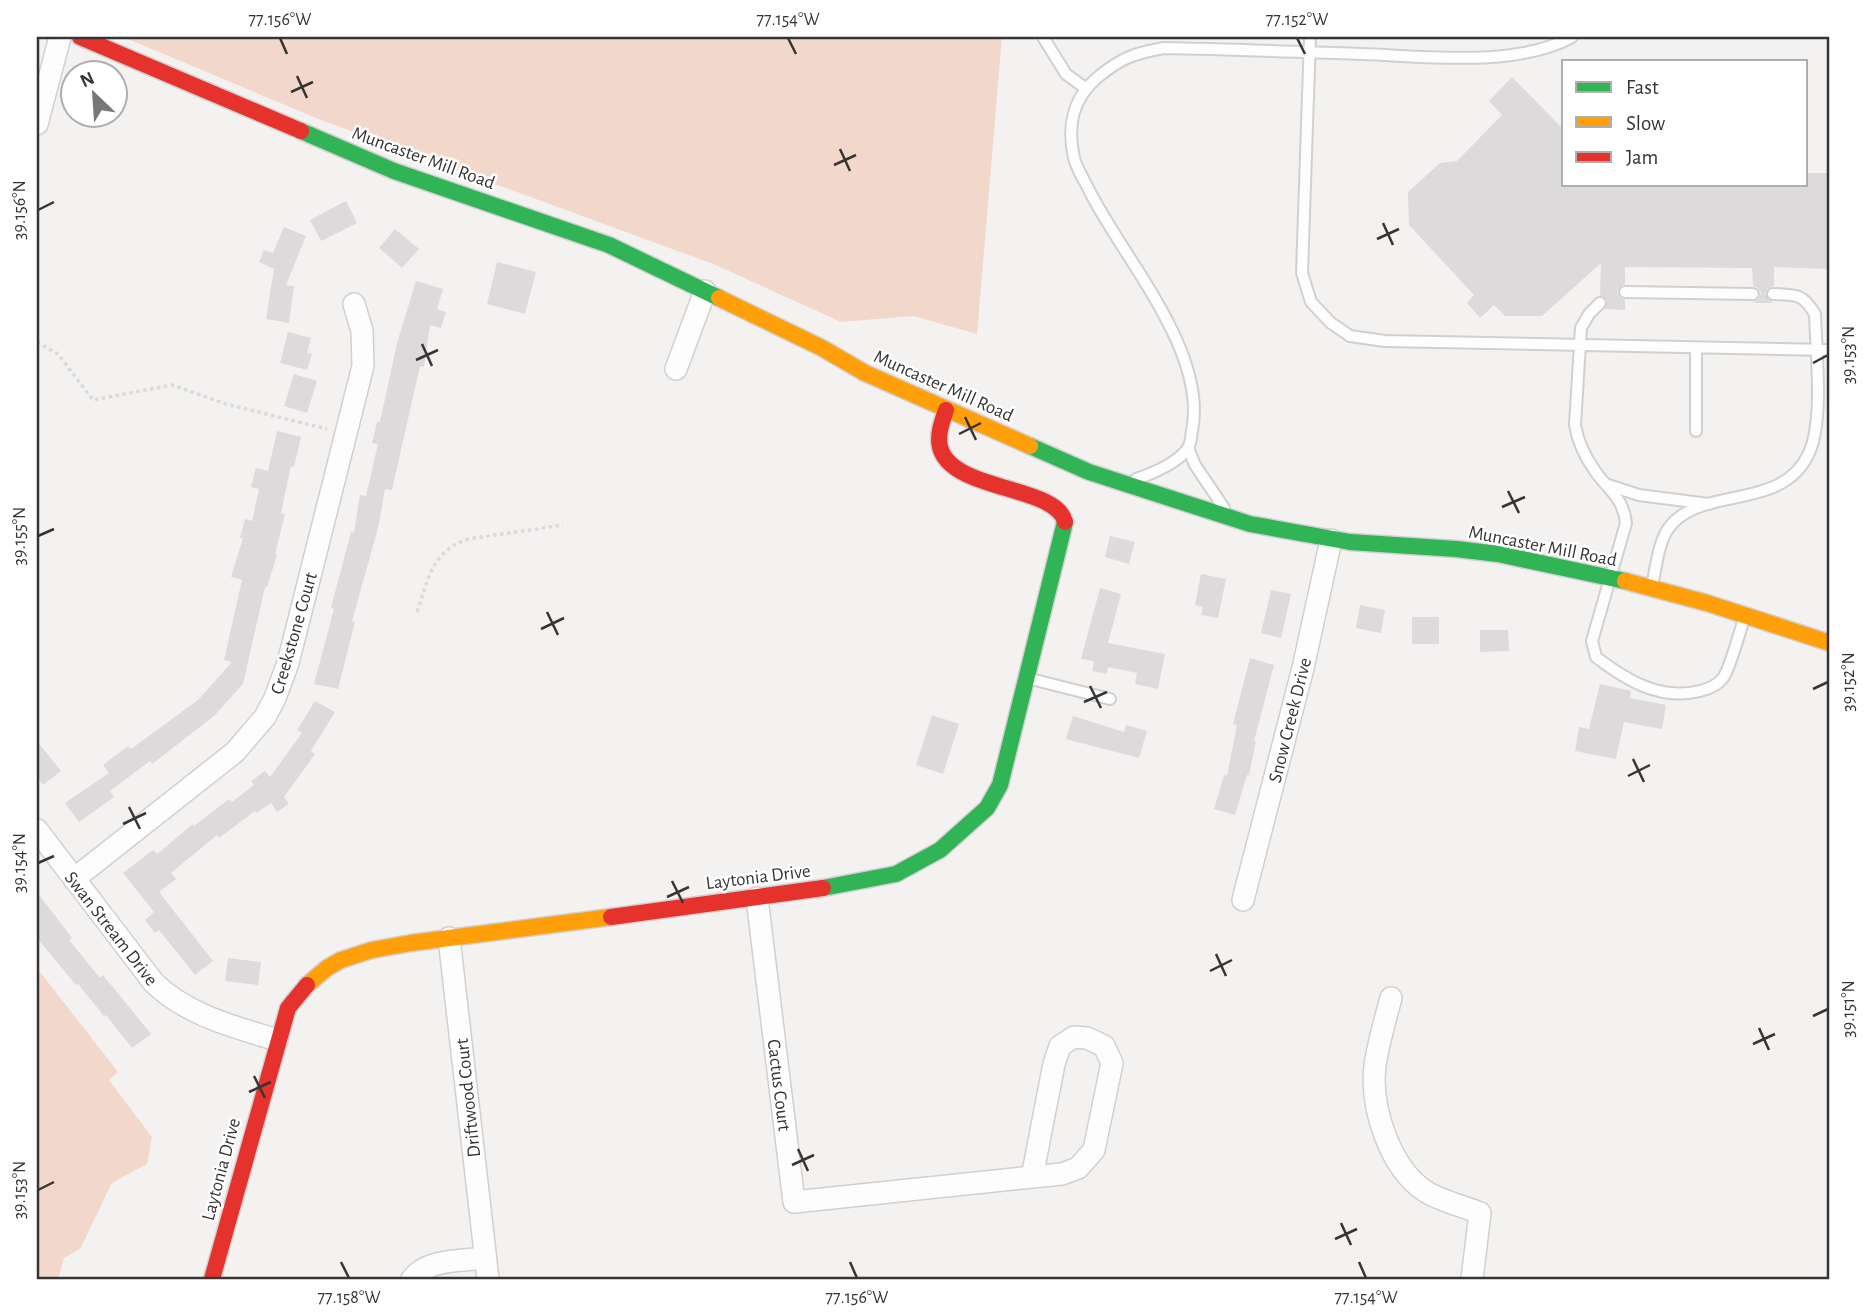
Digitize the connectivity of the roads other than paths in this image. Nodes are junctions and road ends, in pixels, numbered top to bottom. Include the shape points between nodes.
1 (60, 37) edge
2 (80, 37) edge
3 (1043, 37) edge
4 (1310, 37) edge
5 (1572, 37) edge
6 (1310, 53) junction
7 (1085, 88) junction
8 (37, 124) edge
9 (705, 291) junction
10 (1625, 292) dead end
11 (1753, 294) dead end
12 (1773, 294) dead end
13 (1600, 303) dead end
14 (354, 304) dead end
15 (1578, 346) junction
16 (1696, 349) junction
17 (1830, 350) edge
18 (1816, 351) junction
19 (676, 369) dead end
20 (946, 410) junction
21 (1696, 431) dead end
22 (1188, 448) junction
23 (1126, 482) junction
24 (1605, 485) junction
25 (1710, 504) junction
26 (1236, 519) junction
27 (1331, 540) junction
28 (1609, 578) junction
29 (1652, 588) junction
30 (1745, 615) junction
31 (1830, 643) edge
32 (1027, 678) junction
33 (1110, 699) dead end
34 (37, 830) edge
35 (74, 879) junction
36 (757, 898) junction
37 (1243, 900) dead end
38 (449, 938) junction
39 (1391, 998) dead end
40 (278, 1040) junction
41 (1032, 1177) junction
42 (484, 1258) junction
43 (212, 1279) edge
44 (412, 1279) edge
45 (488, 1279) edge
46 (1472, 1279) edge

1 - 8 street
2 - 9 main road, Muncaster Mill Road via 394,171 609,245
3 - 7 lane via 1066,74
4 - 6 lane
5 - 6 lane via 1514,55
6 - 7 lane via 1164,48 1134,53 1116,62
6 - 15 lane via 1301,274 1311,302 1350,336
7 - 22 lane via 1075,105 1071,130 1075,161 1181,351 1194,390
9 - 19 street
9 - 20 main road, Muncaster Mill Road
10 - 11 lane
12 - 18 lane via 1799,295 1807,302 1815,314
13 - 15 lane via 1581,328
14 - 35 street, Creekstone Court via 362,331 363,366 288,663 275,698 235,752
15 - 16 lane
15 - 24 lane via 1575,425 1586,457
16 - 18 lane
16 - 21 lane
17 - 18 lane
18 - 25 lane via 1817,418 1810,452 1795,473 1774,487
20 - 23 main road, Muncaster Mill Road via 1089,472
20 - 32 main road, Laytonia Drive via 939,433 942,452 953,466 1048,503 1061,510 1066,520
22 - 23 lane via 1162,470
22 - 26 lane via 1219,503
23 - 26 main road, Muncaster Mill Road
24 - 25 lane via 1639,495
24 - 28 lane via 1624,507 1626,523
25 - 29 lane via 1676,519 1666,531
26 - 27 main road, Muncaster Mill Road
27 - 28 main road, Muncaster Mill Road via 1495,553
27 - 37 street, Snow Creek Drive
28 - 29 main road, Muncaster Mill Road
28 - 30 lane via 1592,640 1595,657 1633,683 1668,694 1709,689 1723,678
29 - 30 main road, Muncaster Mill Road
30 - 31 main road, Muncaster Mill Road
32 - 33 lane
32 - 36 main road, Laytonia Drive via 1000,785 987,808 940,850 896,874
34 - 35 street, Swan Stream Drive
35 - 40 street, Swan Stream Drive via 172,1000 205,1018
36 - 38 main road, Laytonia Drive
36 - 41 street, Cactus Court via 794,1202
38 - 40 main road, Laytonia Drive via 358,952 328,966 305,984 288,1008
38 - 42 street, Driftwood Court
39 - 46 street via 1375,1067 1375,1099 1391,1150 1404,1170 1425,1191 1480,1213
40 - 43 main road, Laytonia Drive
41 - 41 street, Cactus Court via 1060,1046 1074,1037 1087,1038 1104,1046 1112,1063 1094,1150 1078,1168
42 - 44 street via 430,1266
42 - 45 street, Driftwood Court

